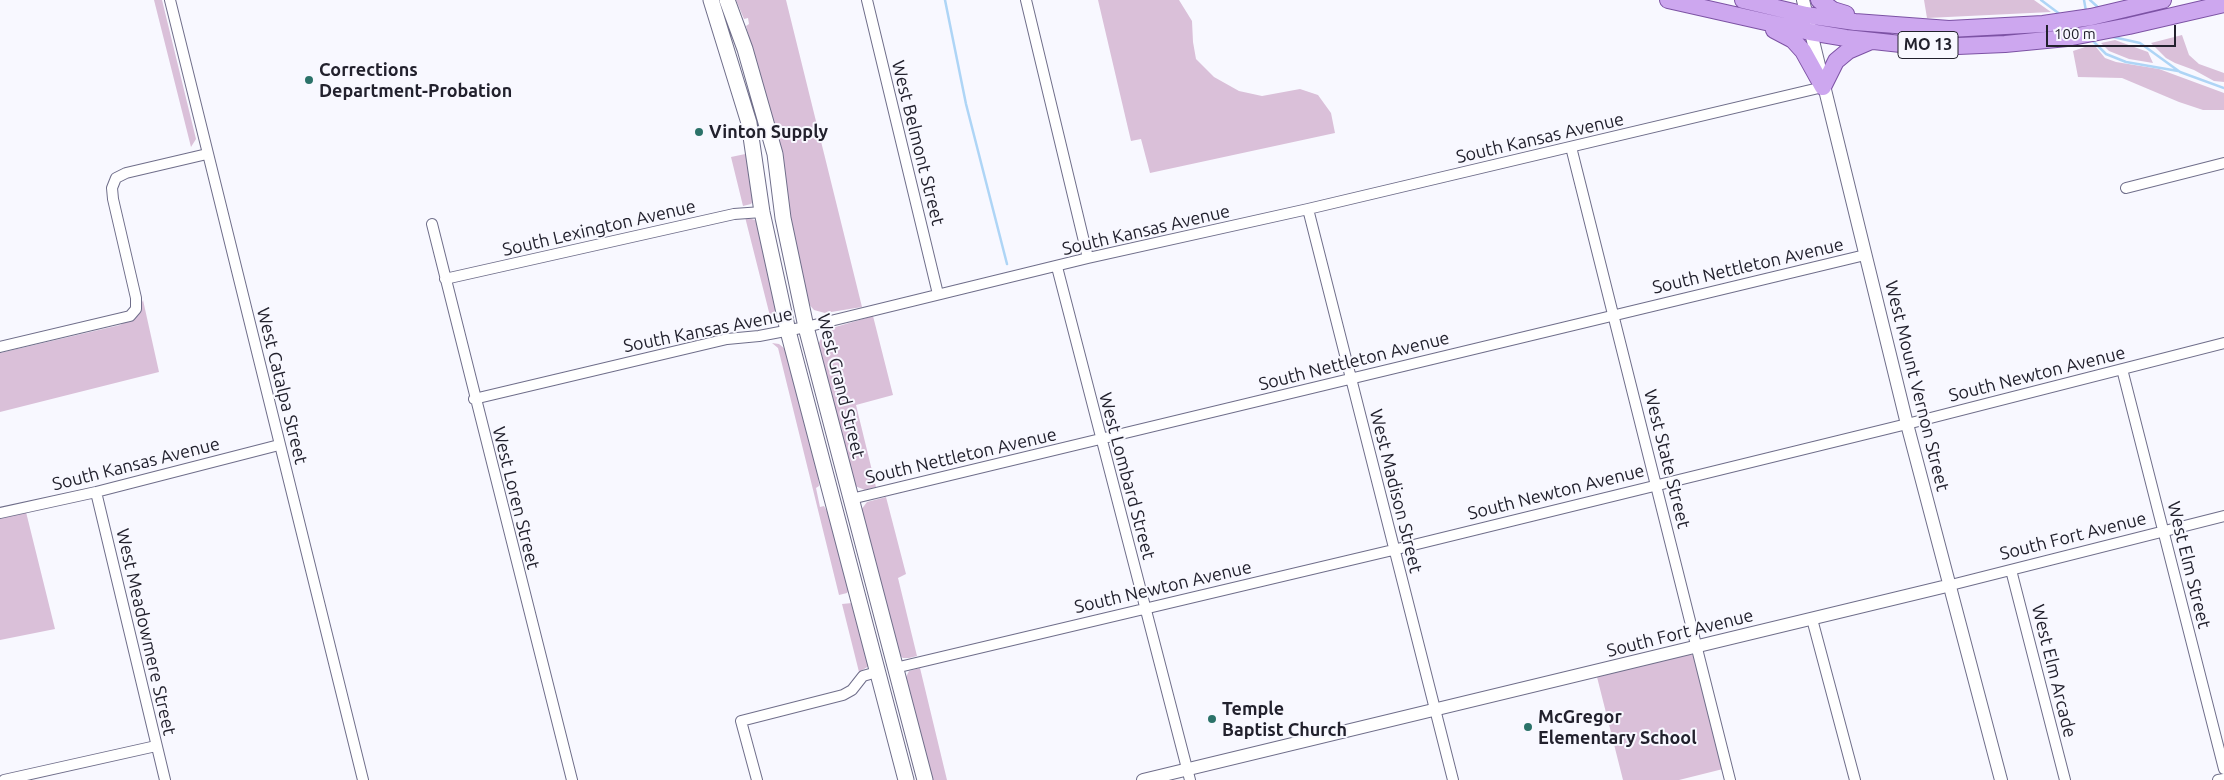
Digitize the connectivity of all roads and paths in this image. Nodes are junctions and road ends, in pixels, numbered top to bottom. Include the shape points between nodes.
1 (170, 0) edge
2 (711, 0) edge
3 (727, 0) edge
4 (867, 0) edge
5 (1026, 0) edge
6 (1668, 0) edge
7 (1743, 0) edge
8 (1819, 0) edge
9 (2163, 0) edge
10 (2224, 4) edge
11 (1805, 7) edge
12 (2207, 8) junction
13 (2224, 10) edge
14 (1746, 18) junction
15 (1902, 27) junction
16 (1810, 32) junction
17 (1872, 41) junction
18 (1823, 87) junction
19 (1572, 147) junction
20 (207, 154) junction
21 (2224, 163) edge
22 (2126, 188) dead end
23 (1308, 209) junction
24 (762, 212) junction
25 (432, 224) dead end
26 (1865, 255) junction
27 (1088, 258) junction
28 (1057, 267) junction
29 (445, 279) junction
30 (938, 294) junction
31 (1614, 315) junction
32 (806, 327) junction
33 (788, 331) junction
34 (2224, 343) edge
35 (0, 347) edge
36 (2122, 369) junction
37 (1351, 378) junction
38 (474, 400) junction
39 (1908, 424) junction
40 (1101, 439) junction
41 (279, 445) junction
42 (1656, 484) junction
43 (96, 492) junction
44 (851, 499) junction
45 (0, 513) edge
46 (2224, 516) edge
47 (2164, 532) junction
48 (1394, 550) junction
49 (2011, 570) junction
50 (1951, 585) junction
51 (1144, 608) junction
52 (1812, 619) junction
53 (1698, 646) junction
54 (895, 668) junction
55 (877, 672) junction
56 (1434, 710) junction
57 (156, 746) junction
58 (2224, 769) edge
59 (1188, 775) edge
60 (2224, 779) edge
61 (4, 780) edge
62 (165, 780) edge
63 (363, 780) edge
64 (572, 780) edge
65 (756, 780) edge
66 (906, 780) edge
67 (925, 780) edge
68 (1144, 780) edge
69 (1452, 780) edge
70 (1730, 780) edge
71 (1854, 780) edge
72 (2001, 780) edge
73 (2065, 780) edge
74 (2218, 780) edge

1 - 20 street, West Catalpa Street
2 - 24 main road, West Grand Street via 749,123
3 - 32 main road, West Grand Street via 745,49 775,154 783,218
4 - 30 street, West Belmont Street
5 - 27 street
6 - 14 main road, MO 13
7 - 11 main road, MO 13
8 - 15 main road via 1838,12 1897,20
9 - 15 main road, MO 13 via 2091,17 2024,26 1980,29
10 - 12 main road, MO 13
11 - 15 main road, MO 13
11 - 16 street, West Mount Vernon Street
12 - 13 main road
12 - 17 main road, MO 13 via 2099,33 2046,41 1974,46
14 - 16 main road, MO 13
14 - 18 main road via 1793,40 1808,58
16 - 17 main road, MO 13
16 - 18 street, West Mount Vernon Street
17 - 18 main road via 1848,51 1836,61
18 - 19 street, South Kansas Avenue
18 - 26 street, West Mount Vernon Street
19 - 23 street, South Kansas Avenue
19 - 31 street, West State Street
20 - 35 street via 116,178 112,188 113,199 136,298 136,309 130,316
20 - 41 street, West Catalpa Street
21 - 22 street
23 - 27 street, South Kansas Avenue
23 - 37 street, West Madison Street
24 - 29 street, South Lexington Avenue via 734,214
24 - 33 main road, West Grand Street
25 - 29 street, West Loren Street
26 - 31 street, South Nettleton Avenue
26 - 39 street, West Mount Vernon Street
27 - 28 street, South Kansas Avenue
28 - 30 street, South Kansas Avenue
28 - 40 street, West Lombard Street
29 - 38 street, West Loren Street
30 - 32 street, South Kansas Avenue
31 - 37 street, South Nettleton Avenue
31 - 42 street, West State Street
32 - 33 street, South Kansas Avenue
32 - 44 main road, West Grand Street
33 - 38 street, South Kansas Avenue via 727,340
33 - 55 main road, West Grand Street
34 - 36 street, South Newton Avenue
36 - 39 street, South Newton Avenue
36 - 47 street, West Elm Street
37 - 40 street, South Nettleton Avenue
37 - 48 street, West Madison Street
38 - 64 street, West Loren Street
39 - 42 street, South Newton Avenue
39 - 50 street, West Mount Vernon Street
40 - 44 street, South Nettleton Avenue
40 - 51 street, West Lombard Street
41 - 43 street, South Kansas Avenue
41 - 63 street, West Catalpa Street
42 - 48 street, South Newton Avenue
42 - 53 street, West State Street
43 - 45 street, South Kansas Avenue
43 - 57 street, West Meadowmere Street
44 - 54 main road, West Grand Street
46 - 47 street, South Fort Avenue
47 - 49 street, South Fort Avenue
47 - 58 street, West Elm Street
48 - 51 street, South Newton Avenue
48 - 56 street, West Madison Street
49 - 50 street, South Fort Avenue
49 - 73 street, West Elm Arcade
50 - 52 street, South Fort Avenue
50 - 72 street, West Mount Vernon Street
51 - 54 street, South Newton Avenue
51 - 59 street, West Lombard Street
52 - 53 street, South Fort Avenue
52 - 71 street
53 - 56 street, South Fort Avenue
53 - 70 street, West State Street
54 - 67 main road, West Grand Street
55 - 65 street via 864,676 843,695 742,721
55 - 66 main road, West Grand Street
56 - 59 street, South Fort Avenue
56 - 69 street, West Madison Street
57 - 61 street
57 - 62 street, West Meadowmere Street
59 - 68 street, South Fort Avenue
60 - 74 street

